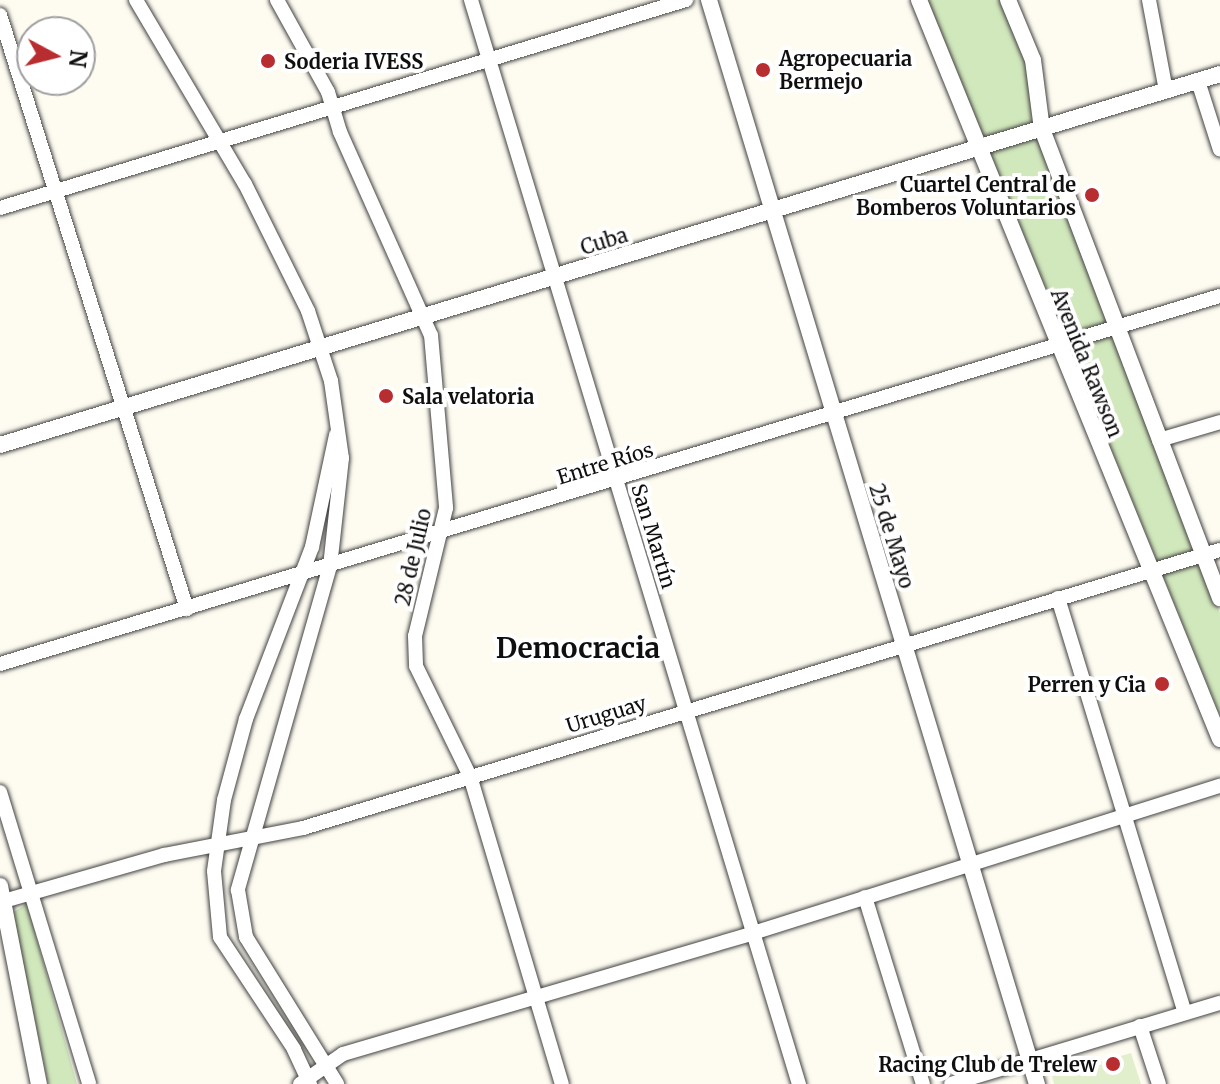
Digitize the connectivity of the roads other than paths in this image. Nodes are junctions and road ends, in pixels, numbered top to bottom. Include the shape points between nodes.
1 (136, 0) edge
2 (277, 0) edge
3 (471, 0) edge
4 (686, 0) edge
5 (709, 0) edge
6 (919, 0) edge
7 (1008, 0) edge
8 (1149, 0) edge
9 (0, 15) edge
10 (6, 53) edge
11 (489, 59) junction
12 (1220, 74) edge
13 (1198, 81) junction
14 (1166, 91) junction
15 (333, 108) junction
16 (1042, 129) junction
17 (224, 143) junction
18 (979, 148) junction
19 (1220, 150) edge
20 (56, 192) junction
21 (0, 208) edge
22 (772, 211) junction
23 (555, 277) junction
24 (1220, 296) edge
25 (426, 316) junction
26 (1117, 327) junction
27 (1060, 344) junction
28 (323, 347) junction
29 (124, 408) junction
30 (834, 414) junction
31 (1220, 422) edge
32 (338, 423) junction
33 (1159, 440) junction
34 (0, 445) edge
35 (616, 480) junction
36 (442, 532) junction
37 (1220, 550) edge
38 (1203, 554) junction
39 (330, 566) junction
40 (1149, 571) junction
41 (304, 574) junction
42 (1058, 598) junction
43 (1220, 598) edge
44 (187, 609) junction
45 (904, 644) junction
46 (0, 664) edge
47 (686, 711) junction
48 (1220, 739) edge
49 (470, 776) junction
50 (1220, 786) edge
51 (0, 792) edge
52 (1125, 812) junction
53 (249, 839) junction
54 (216, 845) junction
55 (970, 862) junction
56 (32, 892) junction
57 (1, 896) edge
58 (865, 897) junction
59 (753, 933) junction
60 (536, 998) junction
61 (1220, 1003) edge
62 (1185, 1013) junction
63 (1140, 1026) junction
64 (1030, 1060) junction
65 (326, 1064) junction
66 (306, 1082) edge
67 (39, 1084) edge
68 (89, 1084) edge
69 (337, 1084) edge
70 (562, 1084) edge
71 (799, 1084) edge
72 (923, 1084) edge
73 (951, 1084) edge
74 (1037, 1084) edge
75 (1159, 1084) edge

1 - 17 street
2 - 15 street, 28 de Julio
3 - 11 street, San Martín
4 - 11 street
5 - 22 street, 25 de Mayo
6 - 18 street, Avenida Rawson
7 - 16 street, Avenida Rawson via 1033,60
8 - 14 street
9 - 10 street
10 - 20 street
11 - 15 street
11 - 23 street, San Martín
12 - 13 street, Cuba
13 - 14 street, Cuba
13 - 19 street
14 - 16 street, Cuba
15 - 17 street
15 - 25 street, 28 de Julio
16 - 18 street, Cuba
16 - 26 street, Avenida Rawson
17 - 20 street
17 - 28 street
18 - 22 street, Cuba
18 - 27 street, Avenida Rawson
20 - 21 street
20 - 29 street
22 - 23 street, Cuba
22 - 30 street, 25 de Mayo
23 - 25 street, Cuba
23 - 35 street, San Martín
24 - 26 street, Entre Ríos
25 - 28 street, Cuba
25 - 36 street, 28 de Julio via 446,471
26 - 27 street, Entre Ríos
26 - 33 street, Avenida Rawson
27 - 30 street, Entre Ríos
27 - 40 street, Avenida Rawson
28 - 29 street, Cuba
28 - 32 street
29 - 34 street, Cuba
29 - 44 street
30 - 35 street, Entre Ríos
30 - 45 street, 25 de Mayo
31 - 33 street
32 - 39 street via 342,458
32 - 41 street
33 - 38 street, Avenida Rawson
35 - 36 street, Entre Ríos
35 - 47 street, San Martín
36 - 39 street, Entre Ríos
36 - 49 street, 28 de Julio via 415,653 420,678
37 - 38 street, Uruguay
38 - 40 street, Uruguay
38 - 43 street, Avenida Rawson
39 - 41 street, Entre Ríos
39 - 53 street
40 - 42 street, Uruguay
40 - 48 street, Avenida Rawson
41 - 44 street, Entre Ríos
41 - 54 street via 246,719
42 - 45 street, Uruguay
42 - 52 street
44 - 46 street, Entre Ríos
45 - 47 street, Uruguay
45 - 55 street, 25 de Mayo
47 - 49 street, Uruguay
47 - 59 street, San Martín
49 - 53 street, Uruguay via 303,828
49 - 60 street, 28 de Julio
50 - 52 street
51 - 56 street
52 - 55 street
52 - 62 street
53 - 54 street, Uruguay
53 - 65 street via 238,890 242,926
54 - 56 street, Uruguay
54 - 66 street via 220,937
55 - 58 street
55 - 64 street, 25 de Mayo
56 - 57 street, Uruguay
56 - 68 street
57 - 67 street
58 - 59 street
58 - 72 street
59 - 60 street
59 - 71 street, San Martín
60 - 65 street via 343,1054
60 - 70 street, 28 de Julio
61 - 62 street
62 - 63 street
63 - 64 street
63 - 75 street
64 - 73 street
64 - 74 street, 25 de Mayo
65 - 66 street
65 - 69 street

